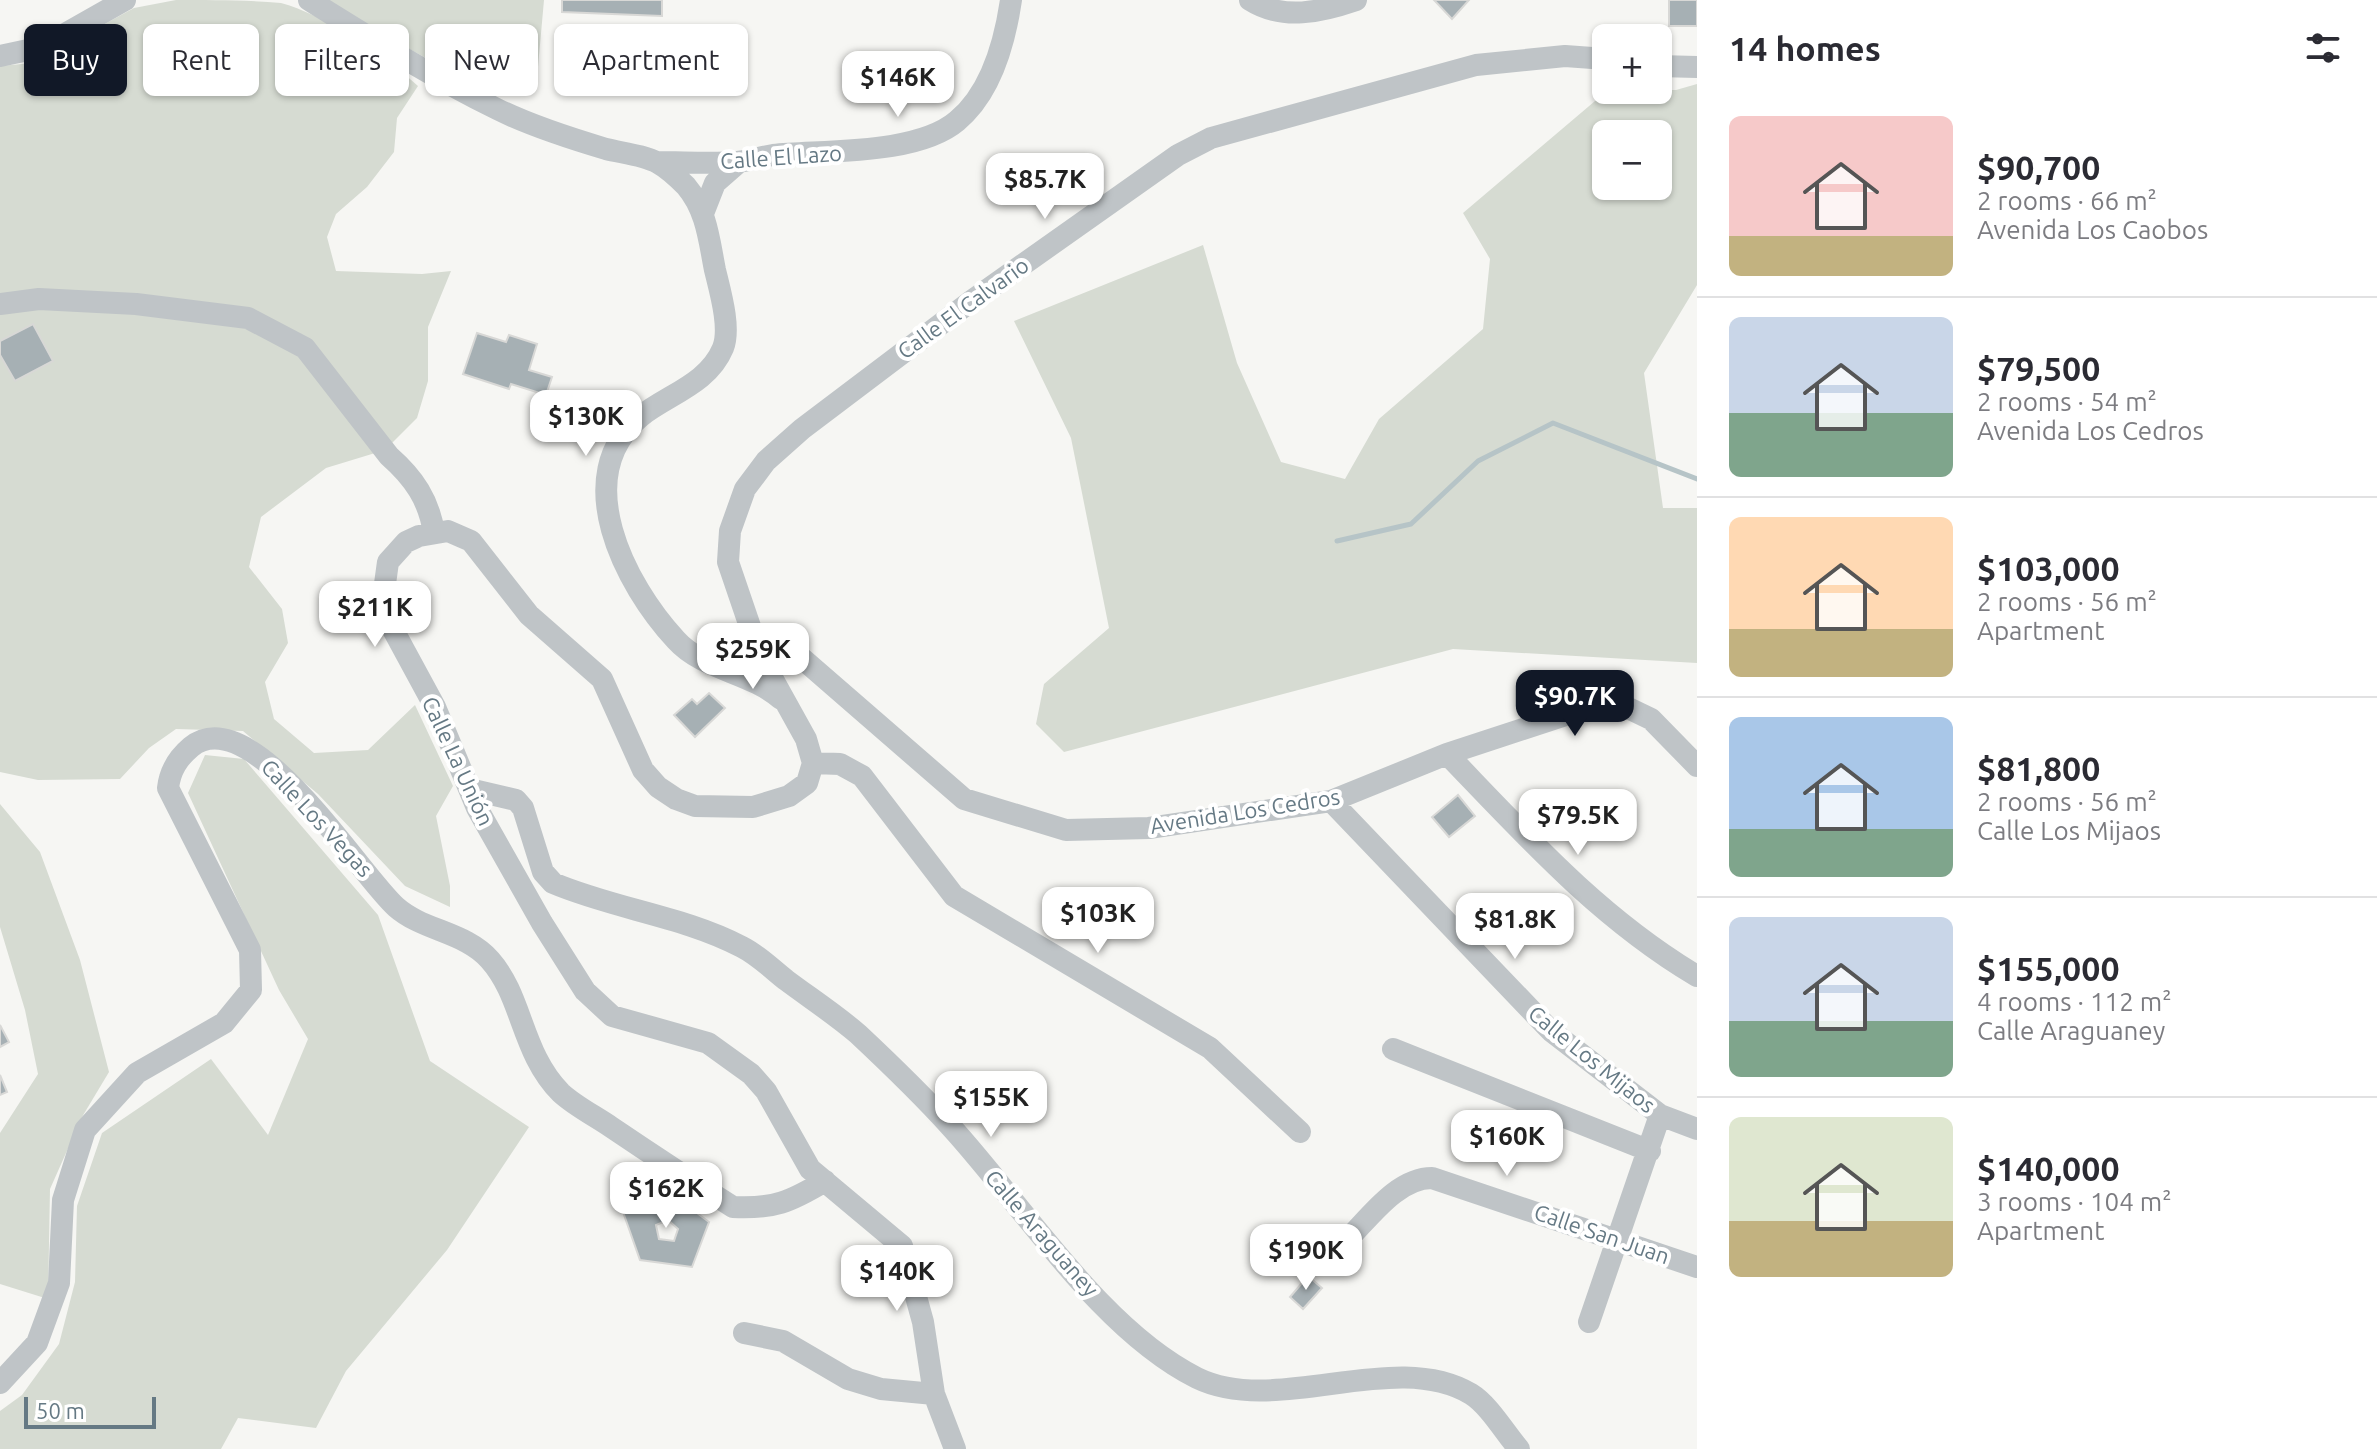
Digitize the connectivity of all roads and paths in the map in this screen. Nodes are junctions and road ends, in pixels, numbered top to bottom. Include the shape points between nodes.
1 (125, 0) edge
2 (309, 0) edge
3 (1011, 0) edge
4 (1250, 0) edge
5 (1356, 0) edge
6 (0, 56) edge
7 (1592, 58) edge
8 (1672, 66) edge
9 (1697, 67) edge
10 (657, 162) junction
11 (739, 162) junction
12 (704, 211) junction
13 (0, 304) edge
14 (434, 533) junction
15 (760, 656) junction
16 (734, 671) junction
17 (786, 704) junction
18 (1447, 754) junction
19 (813, 763) junction
20 (1697, 766) edge
21 (469, 789) junction
22 (1331, 801) junction
23 (1697, 976) edge
24 (1393, 1049) dead end
25 (1660, 1115) junction
26 (1697, 1129) edge
27 (1300, 1132) dead end
28 (1650, 1151) junction
29 (825, 1181) junction
30 (1616, 1238) junction
31 (1344, 1243) dead end
32 (1697, 1267) edge
33 (1589, 1322) dead end
34 (744, 1333) dead end
35 (0, 1383) edge
36 (934, 1394) junction
37 (955, 1449) edge
38 (1519, 1449) edge

1 - 6 street via 42,47
2 - 10 street via 499,110 579,141
3 - 11 street, Calle El Lazo via 986,85 956,123 847,153 772,155
4 - 5 street via 1303,15
7 - 15 street, Calle El Calvario via 1476,65 1211,138 1178,155 983,292 802,429 766,461 745,489 730,531 728,562
8 - 9 street
10 - 11 street, Calle El Lazo
10 - 12 street via 685,185
11 - 12 street via 715,183
12 - 16 street via 724,345 712,368 626,429 611,451 606,503 619,547 655,614 690,653
13 - 14 street via 39,299 95,302 248,318 305,348 405,470 429,506
14 - 19 street via 448,531 471,541 529,615 592,668 608,688 643,770 676,799 717,808 766,805 807,783
14 - 21 street, Calle La Unión via 406,542 388,562 384,605
15 - 16 street via 747,670
15 - 17 street, Calle El Calvario
15 - 22 street, Avenida Los Cedros via 778,650 797,654 956,782 964,799 1066,830 1149,828
16 - 17 street
17 - 19 street
18 - 20 street, Avenida Los Cedros via 1599,704 1626,707 1651,719
18 - 22 street, Avenida Los Cedros
18 - 23 street via 1570,882 1653,950
19 - 27 street via 840,764 862,776 954,896 1210,1048
21 - 29 street, Calle La Unión via 542,923 597,1005 627,1023 681,1033 728,1055 766,1091 796,1148
21 - 38 street, Calle Araguaney via 516,800 543,872 553,883 743,947 857,1034 952,1128 1108,1308 1152,1348 1199,1379 1240,1388 1289,1389 1381,1378 1429,1381 1472,1395
22 - 25 street, Calle Los Mijaos via 1551,1031
24 - 28 street
25 - 26 street, Calle Los Mijaos
25 - 28 street
28 - 30 street
29 - 35 street, Calle Los Vegas via 766,1209 733,1207 565,1096 535,1059 493,962 479,948 395,906 345,844 257,753 220,737 197,743 182,755 168,788 250,950 251,990 224,1023 137,1073 85,1130 63,1200 59,1283 37,1343
29 - 36 street, Calle La Unión via 902,1246 923,1322
30 - 31 street, Calle San Juan via 1432,1178 1418,1178 1402,1186
30 - 32 street, Calle San Juan
30 - 33 street
34 - 36 street via 783,1341 848,1379 881,1389
36 - 37 street, Calle La Unión

